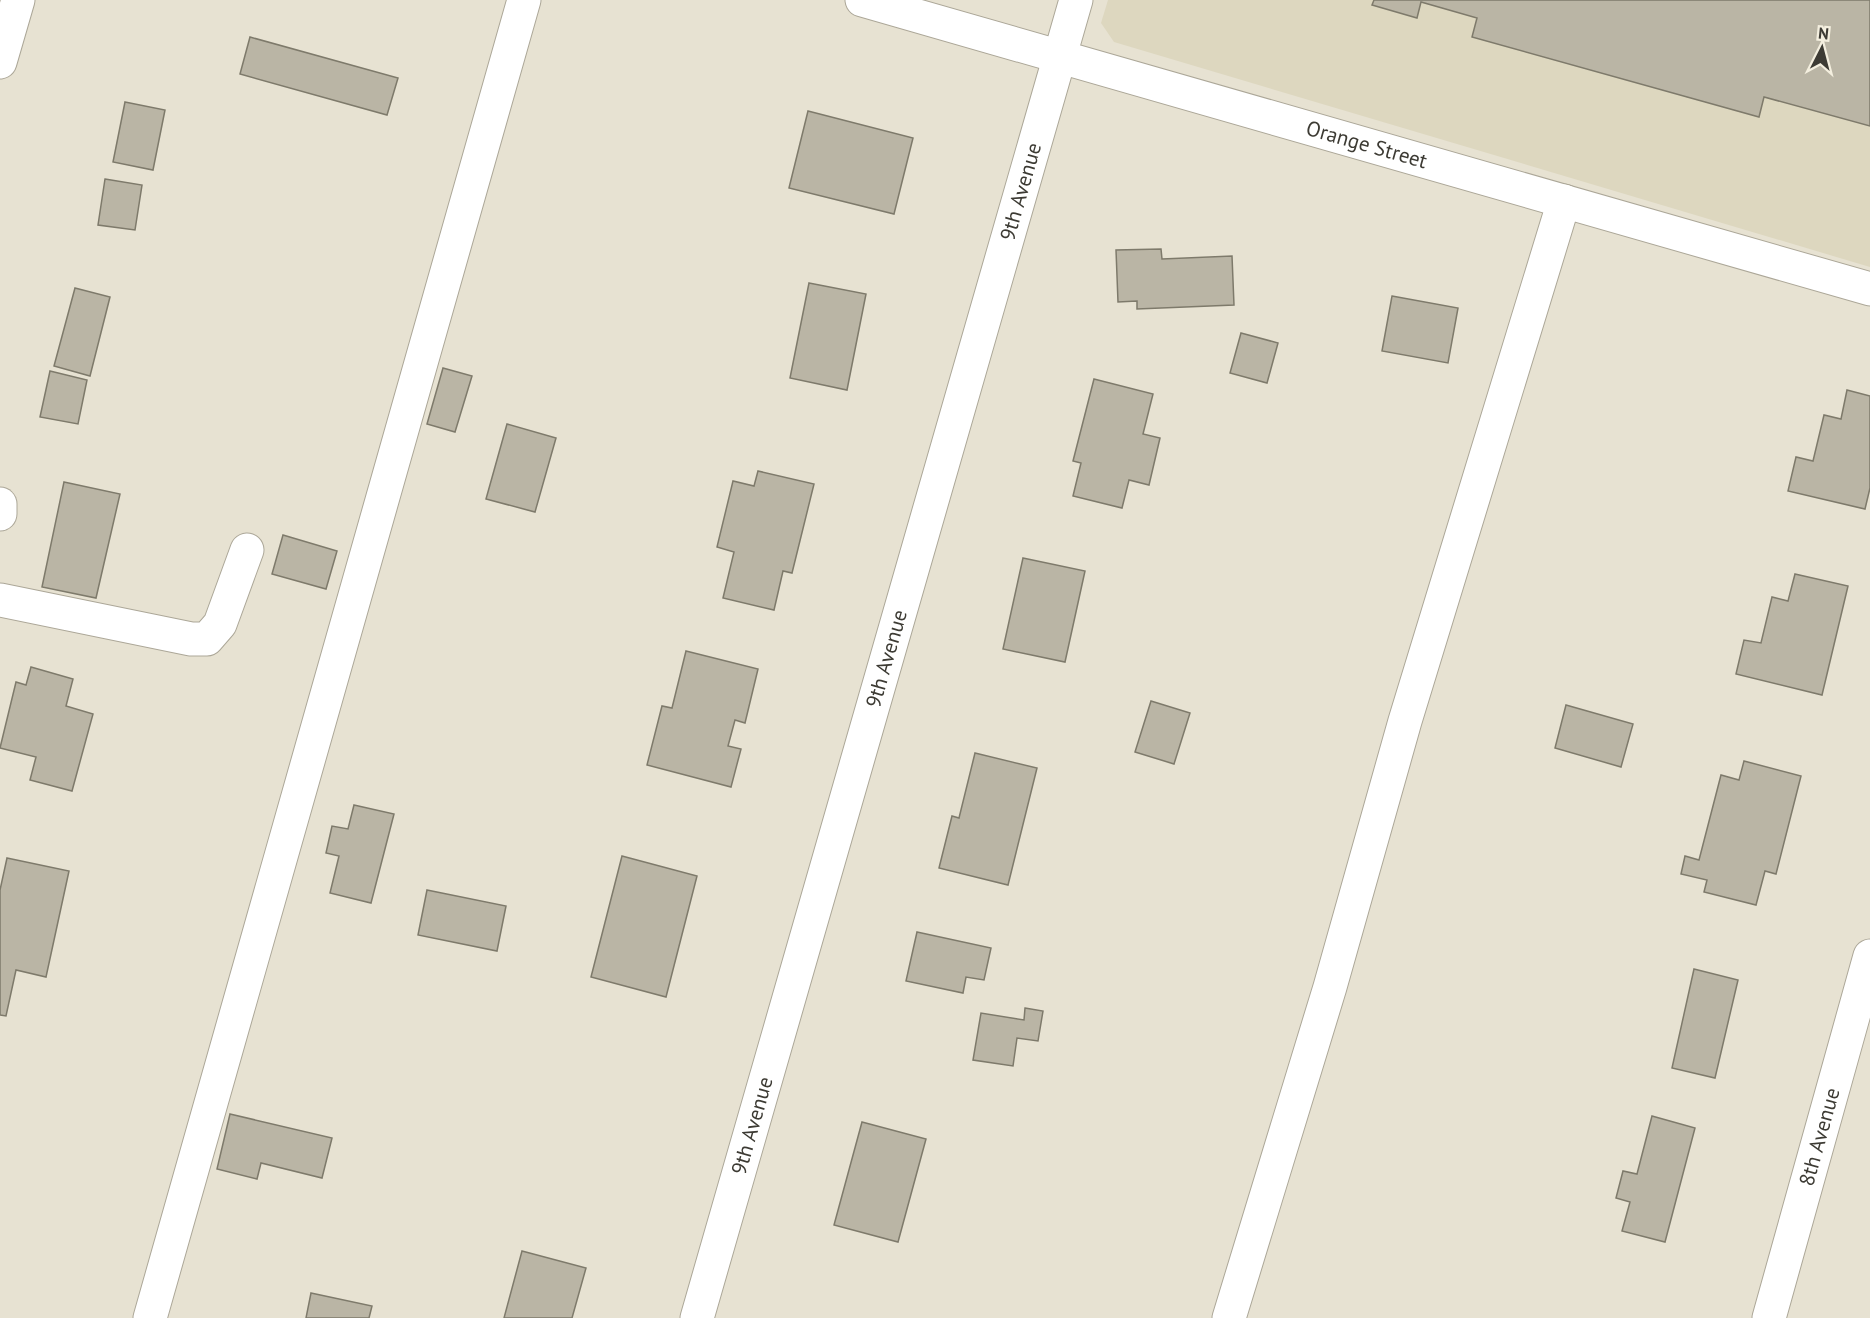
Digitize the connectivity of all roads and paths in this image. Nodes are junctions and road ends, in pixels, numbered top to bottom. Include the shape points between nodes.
1 (18, 0) edge
2 (524, 0) edge
3 (862, 0) edge
4 (1076, 0) edge
5 (1060, 58) junction
6 (0, 62) edge
7 (1564, 201) junction
8 (1870, 289) edge
9 (0, 504) edge
10 (0, 514) edge
11 (247, 550) dead end
12 (0, 600) edge
13 (1870, 956) edge
14 (150, 1318) edge
15 (697, 1318) edge
16 (1229, 1318) edge
17 (1768, 1318) edge

1 - 6 street
2 - 14 street
3 - 5 street, Orange Street
4 - 5 street, 9th Avenue
5 - 7 street, Orange Street
5 - 15 street, 9th Avenue
7 - 8 street, Orange Street
7 - 16 street
9 - 10 street
11 - 12 street via 220,624 207,639 190,639
13 - 17 street, 8th Avenue

